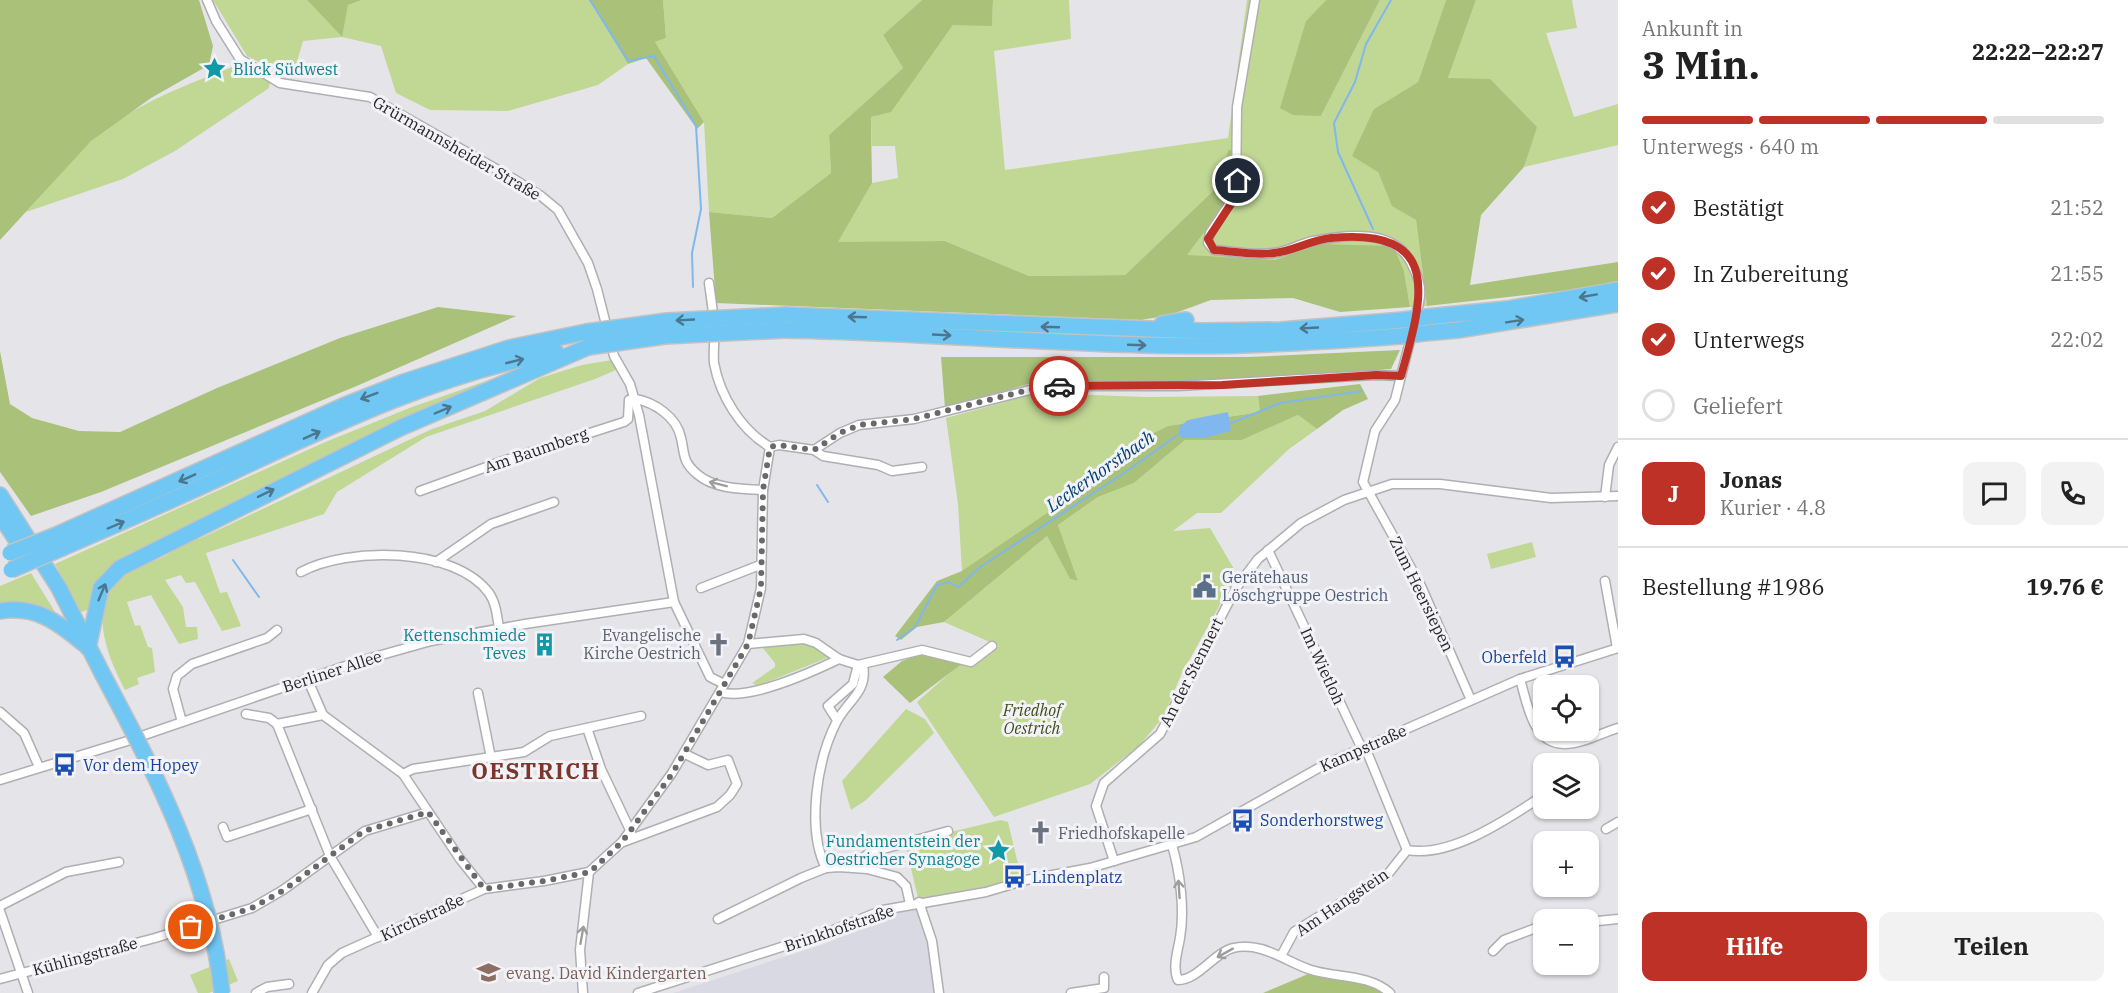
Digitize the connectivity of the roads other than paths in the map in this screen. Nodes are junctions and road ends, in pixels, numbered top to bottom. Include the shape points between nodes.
1 (207, 0) edge
2 (1255, 0) edge
3 (709, 283) dead end
4 (1618, 290) edge
5 (1618, 304) edge
6 (1328, 318) dead end
7 (1186, 320) dead end
8 (785, 323) junction
9 (1367, 323) junction
10 (1402, 328) junction
11 (1108, 329) junction
12 (1458, 330) junction
13 (1497, 333) dead end
14 (587, 340) junction
15 (1401, 376) junction
16 (635, 399) junction
17 (770, 447) junction
18 (1618, 447) edge
19 (814, 450) junction
20 (922, 467) dead end
21 (763, 490) junction
22 (1368, 490) junction
23 (420, 491) dead end
24 (0, 495) edge
25 (1618, 496) edge
26 (1605, 497) junction
27 (554, 502) dead end
28 (0, 515) edge
29 (58, 542) junction
30 (1268, 550) junction
31 (3, 555) edge
32 (436, 562) junction
33 (760, 565) junction
34 (5, 572) edge
35 (301, 572) dead end
36 (1605, 581) dead end
37 (701, 588) dead end
38 (674, 602) junction
39 (0, 611) edge
40 (499, 628) junction
41 (277, 630) dead end
42 (748, 644) junction
43 (992, 646) dead end
44 (88, 648) junction
45 (1617, 648) edge
46 (839, 659) junction
47 (863, 665) junction
48 (307, 678) junction
49 (1520, 679) junction
50 (722, 688) junction
51 (478, 693) dead end
52 (1471, 700) junction
53 (0, 712) edge
54 (246, 714) dead end
55 (323, 715) junction
56 (641, 716) dead end
57 (837, 720) junction
58 (182, 722) junction
59 (277, 724) junction
60 (586, 728) junction
61 (1618, 728) edge
62 (1364, 748) junction
63 (685, 754) junction
64 (490, 758) junction
65 (39, 767) junction
66 (403, 774) junction
67 (0, 780) edge
68 (1533, 801) edge
69 (312, 809) junction
70 (428, 812) junction
71 (1618, 822) edge
72 (223, 827) dead end
73 (1606, 829) dead end
74 (948, 831) dead end
75 (631, 832) junction
76 (622, 842) junction
77 (1172, 845) junction
78 (1407, 850) junction
79 (330, 856) junction
80 (1114, 861) junction
81 (119, 862) dead end
82 (852, 867) junction
83 (826, 868) junction
84 (590, 872) junction
85 (484, 889) junction
86 (920, 902) junction
87 (910, 904) junction
88 (0, 906) edge
89 (0, 911) edge
90 (718, 919) dead end
91 (1618, 919) edge
92 (1599, 921) edge
93 (1533, 929) edge
94 (378, 937) junction
95 (1493, 951) dead end
96 (1281, 956) junction
97 (21, 973) junction
98 (1104, 976) dead end
99 (0, 979) edge
100 (289, 984) dead end
101 (28, 993) edge
102 (222, 993) edge
103 (256, 993) edge
104 (312, 993) edge
105 (583, 993) edge
106 (638, 993) edge
107 (939, 993) edge
108 (1071, 993) edge
109 (1390, 993) edge

1 - 16 street, Grürmannsheider Straße via 240,59 280,83 370,97 512,178 558,210 588,263 614,356
2 - 15 street via 1237,107 1236,194 1210,233 1208,243 1214,250 1258,254 1332,238 1375,237 1396,243 1409,258 1420,293
3 - 17 street via 714,361 724,394 741,423
4 -> 10 highway, bridge via 1507,309 1426,317
12 -> 5 highway
6 - 9 highway
7 - 11 highway
8 -> 10 highway via 1144,345 1286,344
11 -> 8 highway
8 - 14 highway, bridge via 667,321
9 - 10 highway
9 -> 11 highway via 1281,330
10 - 12 highway, bridge via 1424,333
12 - 13 highway
14 - 29 highway via 509,348 394,386 343,406
44 -> 14 highway via 101,588 128,563
15 - 19 street via 1178,386 1046,386 914,419 859,425
15 - 22 street via 1395,400 1371,442 1363,482
21 -> 16 street via 719,485 698,475 683,456 681,437 672,420 648,401
16 - 23 street, Am Baumberg via 629,400 628,419 624,422
16 - 38 street, Grürmannsheider Straße
17 - 19 street
17 - 21 street
18 - 26 street via 1609,465
19 - 20 street via 823,456 892,471
21 - 33 street
22 - 26 street, An der Stennert via 1408,483 1551,498
22 - 30 street, An der Stennert via 1318,512
22 - 52 street, Zum Heersiepen via 1421,586
24 - 44 highway via 59,588
25 - 26 street, An der Stennert
27 - 32 street via 491,524
28 - 44 highway
29 - 31 highway, bridge
29 - 34 highway, bridge
30 - 62 street, Im Wietloh
30 - 80 street, An der Stennert via 1236,588 1160,734 1104,783 1098,794 1096,806
32 - 35 street via 399,556 361,556 319,562
32 - 40 street via 482,585 493,599
33 - 37 street
33 - 42 street via 761,588
36 - 45 street
38 - 40 street, Berliner Allee
38 - 50 street, Grürmannsheider Straße via 710,677
39 - 44 highway via 15,608 41,614
40 - 48 street, Berliner Allee via 430,641
41 - 58 street via 267,638 181,670 173,689
42 - 46 street via 804,639
42 - 50 street
43 - 47 street via 971,662 922,650
44 - 102 highway, bridge via 159,783 187,848 208,917
45 - 49 street, Kampstraße
46 - 47 street
46 - 50 street via 758,692 736,695
47 - 57 street via 862,687
47 - 57 street via 853,684 828,706
48 - 55 street
48 - 58 street, Berliner Allee
49 - 52 street, Kampstraße
49 - 61 street via 1538,732 1552,741 1564,744
50 - 63 street
51 - 64 street
52 - 62 street, Kampstraße
53 - 65 street via 24,732
54 - 59 street via 269,718
55 - 59 street
55 - 66 street
56 - 60 street
57 - 83 street via 822,758 816,805 818,843
58 - 65 street, Berliner Allee
59 - 69 street
60 - 64 street via 550,736 524,752
60 - 75 street
62 - 77 street, Kampstraße via 1315,769 1219,826
62 - 78 street
63 - 75 street
63 - 76 street via 708,765 728,760 736,776 735,789 717,807
64 - 66 street via 413,769
65 - 67 street, Berliner Allee
66 - 70 street
68 - 78 street via 1448,847 1430,852
69 - 72 street via 227,837
69 - 79 street
70 - 79 street, Kühlingstraße via 364,831
70 - 85 street
71 - 73 street
74 - 82 street via 869,853
75 - 76 street
76 - 84 street
77 - 80 street, Kampstraße
96 -> 77 street via 1266,950 1236,948 1178,980 1181,932 1178,870
78 - 96 street, Am Hangstein via 1383,877 1294,932
79 - 94 street
79 - 97 street, Kühlingstraße via 252,908
80 - 86 street, Brinkhofstraße via 970,896
81 - 88 street via 66,872
82 - 83 street
82 - 87 street via 897,877 906,886
83 - 90 street
84 - 85 street, Kirchstraße
105 -> 84 street via 580,950
85 - 94 street, Kirchstraße
86 - 87 street, Brinkhofstraße
86 - 107 street via 932,941
87 - 106 street, Brinkhofstraße
89 - 97 street
91 - 92 street
93 - 95 street via 1504,940
94 - 104 street, Kirchstraße via 334,960
96 - 109 street via 1313,971 1376,983
97 - 99 street, Kühlingstraße
97 - 101 street
98 - 108 street via 1104,988
100 - 103 street

